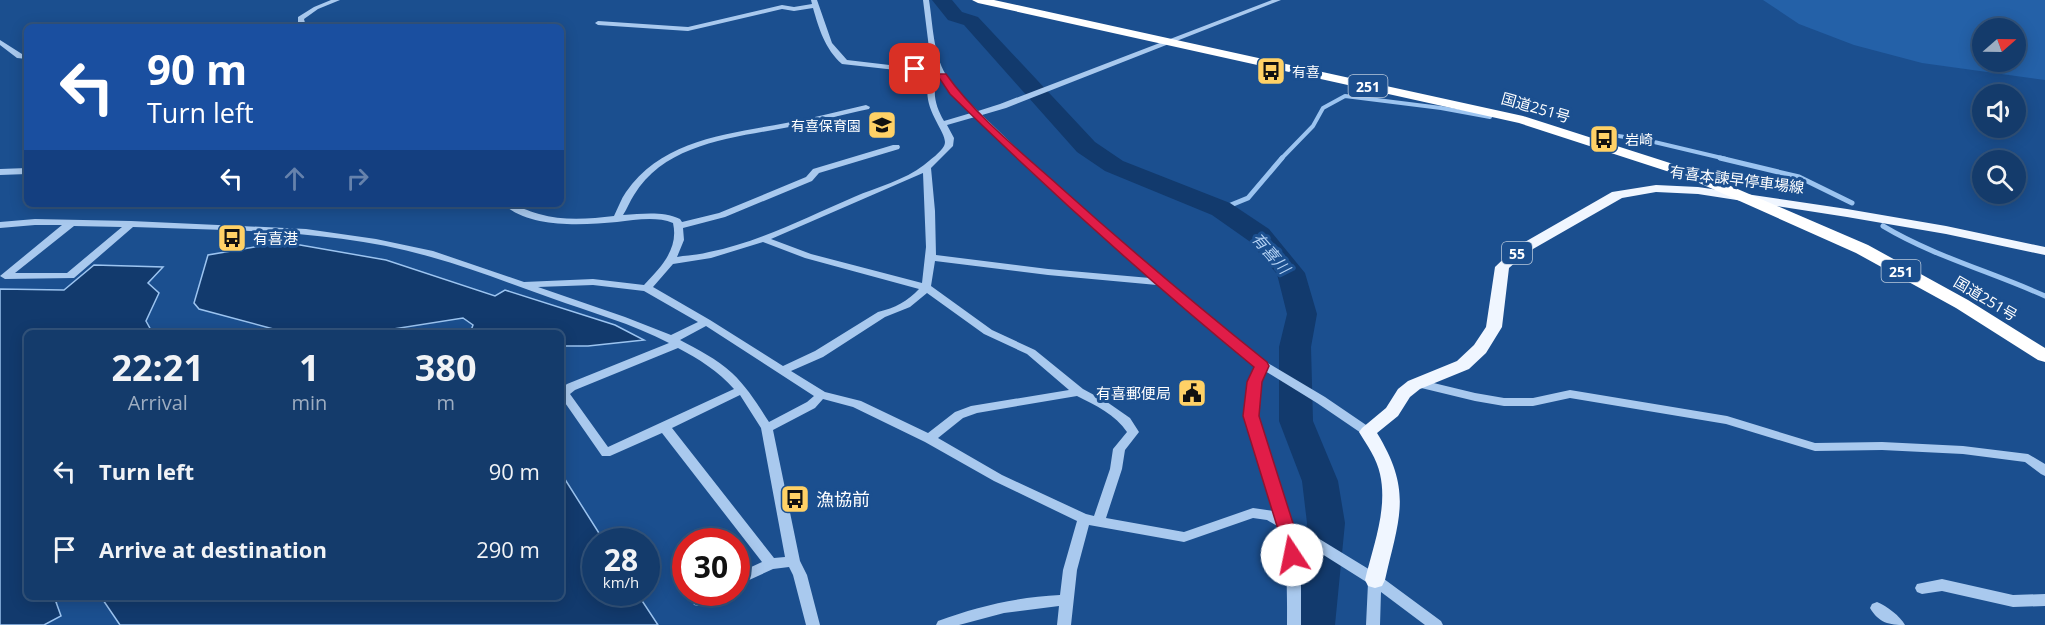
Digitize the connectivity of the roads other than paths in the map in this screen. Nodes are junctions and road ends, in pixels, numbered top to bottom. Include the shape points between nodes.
1 (337, 0) edge
2 (926, 0) edge
3 (978, 0) edge
4 (1278, 0) edge
5 (815, 2) edge
6 (598, 23) dead end
7 (301, 24) edge
8 (1167, 41) junction
9 (0, 42) edge
10 (24, 57) edge
11 (938, 77) junction
12 (866, 107) dead end
13 (978, 114) junction
14 (942, 124) junction
15 (897, 147) dead end
16 (927, 167) junction
17 (24, 171) edge
18 (0, 172) edge
19 (1750, 199) junction
20 (514, 207) edge
21 (617, 219) junction
22 (71, 223) junction
23 (130, 224) junction
24 (0, 225) edge
25 (679, 226) junction
26 (763, 239) junction
27 (2045, 251) edge
28 (930, 257) junction
29 (670, 261) junction
30 (3, 276) edge
31 (1160, 282) junction
32 (519, 284) junction
33 (925, 287) junction
34 (647, 288) junction
35 (706, 322) junction
36 (675, 342) junction
37 (2045, 356) edge
38 (1262, 366) junction
39 (783, 370) junction
40 (1418, 383) junction
41 (741, 390) junction
42 (1079, 392) junction
43 (821, 395) junction
44 (664, 427) junction
45 (767, 428) junction
46 (1368, 432) junction
47 (929, 439) junction
48 (2045, 471) edge
49 (1084, 519) junction
50 (1099, 520) junction
51 (1290, 526) junction
52 (793, 561) junction
53 (771, 564) junction
54 (750, 574) edge
55 (1375, 579) junction
56 (1922, 588) dead end
57 (1067, 600) junction
58 (2045, 600) edge
59 (1877, 608) dead end
60 (813, 625) edge
61 (943, 625) edge
62 (1064, 625) edge
63 (1294, 625) edge
64 (1373, 625) edge
65 (1436, 625) edge
66 (1898, 625) edge

1 - 7 street via 300,18
2 - 11 street
3 - 8 highway, 国道251号 / 251
4 - 8 street
5 - 6 street via 688,29
5 - 11 street via 827,39 845,62 915,69
8 - 13 street
8 - 19 highway, 国道251号 / 251 via 1523,120 1693,175
9 - 10 street
11 - 13 street
11 - 14 street via 930,93 933,111
12 - 21 street via 682,148 640,179
13 - 14 street
13 - 31 street
14 - 16 street via 951,142
15 - 25 street via 816,171 809,179 722,215
16 - 26 street
16 - 28 street
17 - 18 street
19 - 27 main road, 有喜本諫早停車場線 / 55 via 1923,225
19 - 37 highway, 国道251号 / 251 via 1862,249
19 - 40 main road, 有喜本諫早停車場線 / 55 via 1686,189 1633,190 1589,210 1521,250 1502,267 1494,327 1480,349 1463,365
20 - 21 street via 537,218
21 - 25 street via 662,215 677,221
22 - 23 street
22 - 24 street
22 - 30 street
23 - 30 street via 70,276
23 - 32 street via 306,232 376,242 434,254
25 - 29 street via 678,247
26 - 29 street via 711,255
26 - 33 street via 808,256
28 - 31 street
28 - 33 street
29 - 34 street
31 - 38 street
32 - 34 street via 593,282
32 - 36 street
33 - 39 street via 890,314 882,314 819,354
33 - 42 street via 988,332 1030,352
34 - 35 street
35 - 36 street
35 - 39 street
36 - 41 street via 704,357
36 - 44 street via 564,393 606,453
38 - 46 street
38 - 51 street via 1254,382 1251,416
39 - 43 street
40 - 46 main road, 有喜本諫早停車場線 / 55
40 - 48 street via 1494,401 1535,402 1554,394 1570,394 1727,420 1815,447 1963,450 2028,458
41 - 44 street
41 - 45 street
42 - 47 street via 975,409 959,415
42 - 50 street via 1126,422 1133,432 1119,449
43 - 45 street via 811,405
43 - 47 street via 857,404
44 - 53 street
45 - 52 street
46 - 55 main road via 1386,466 1392,501
47 - 49 street via 998,478
49 - 50 street
49 - 57 street via 1070,570
50 - 51 street via 1184,537 1253,513 1270,515
51 - 55 street
51 - 63 street
52 - 53 street
52 - 60 street
53 - 54 street
55 - 64 street
55 - 65 street
56 - 58 street via 1942,585 2013,601
57 - 61 street via 998,608
57 - 62 street
59 - 66 street

